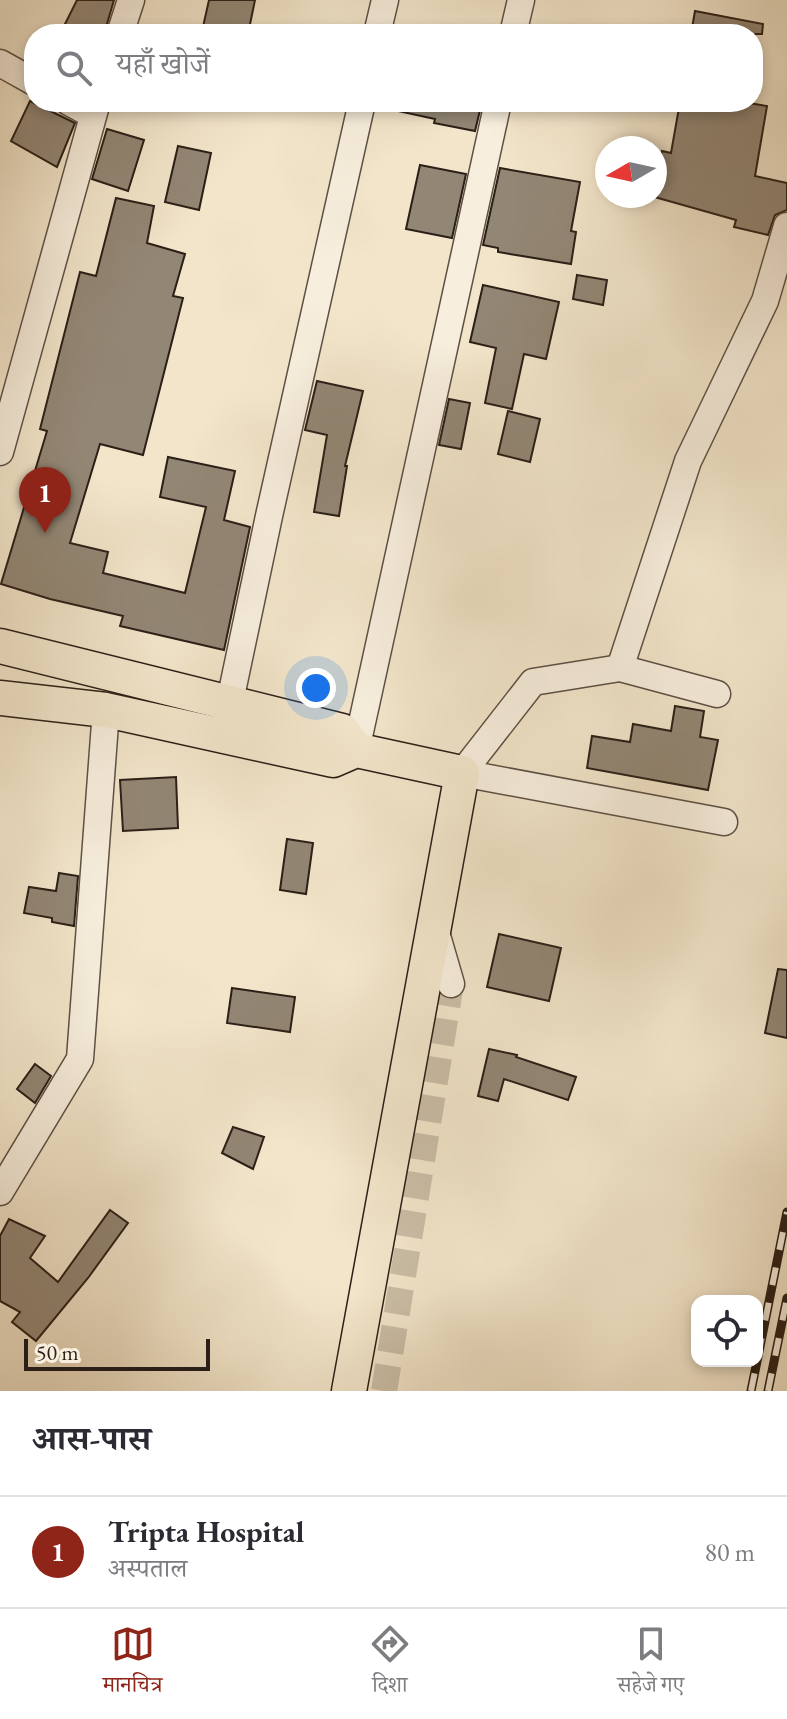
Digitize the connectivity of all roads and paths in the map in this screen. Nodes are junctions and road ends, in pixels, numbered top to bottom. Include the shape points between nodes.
1 (131, 0) edge
2 (385, 0) edge
3 (521, 0) edge
4 (123, 24) edge
5 (379, 24) edge
6 (515, 24) edge
7 (0, 63) edge
8 (24, 76) edge
9 (94, 112) edge
10 (360, 112) edge
11 (496, 112) edge
12 (787, 226) edge
13 (0, 452) edge
14 (0, 646) edge
15 (620, 668) junction
16 (717, 694) dead end
17 (0, 698) edge
18 (230, 703) junction
19 (106, 710) junction
20 (223, 736) junction
21 (356, 750) junction
22 (462, 773) junction
23 (724, 822) dead end
24 (434, 927) junction
25 (451, 984) tunnel mouth
26 (0, 1192) edge
27 (349, 1391) edge

1 - 4 street
2 - 5 street
3 - 6 street
7 - 8 street
9 - 13 street
10 - 18 street
11 - 21 street
12 - 15 street via 765,301 688,461
14 - 18 main road
15 - 16 street
15 - 22 street via 533,682
17 - 19 main road
18 - 20 street
18 - 21 main road via 342,731
19 - 20 main road
19 - 26 street via 80,1059
20 - 21 main road via 333,760
21 - 22 main road
22 - 23 street
22 - 24 main road
24 - 25 street
24 - 27 main road

